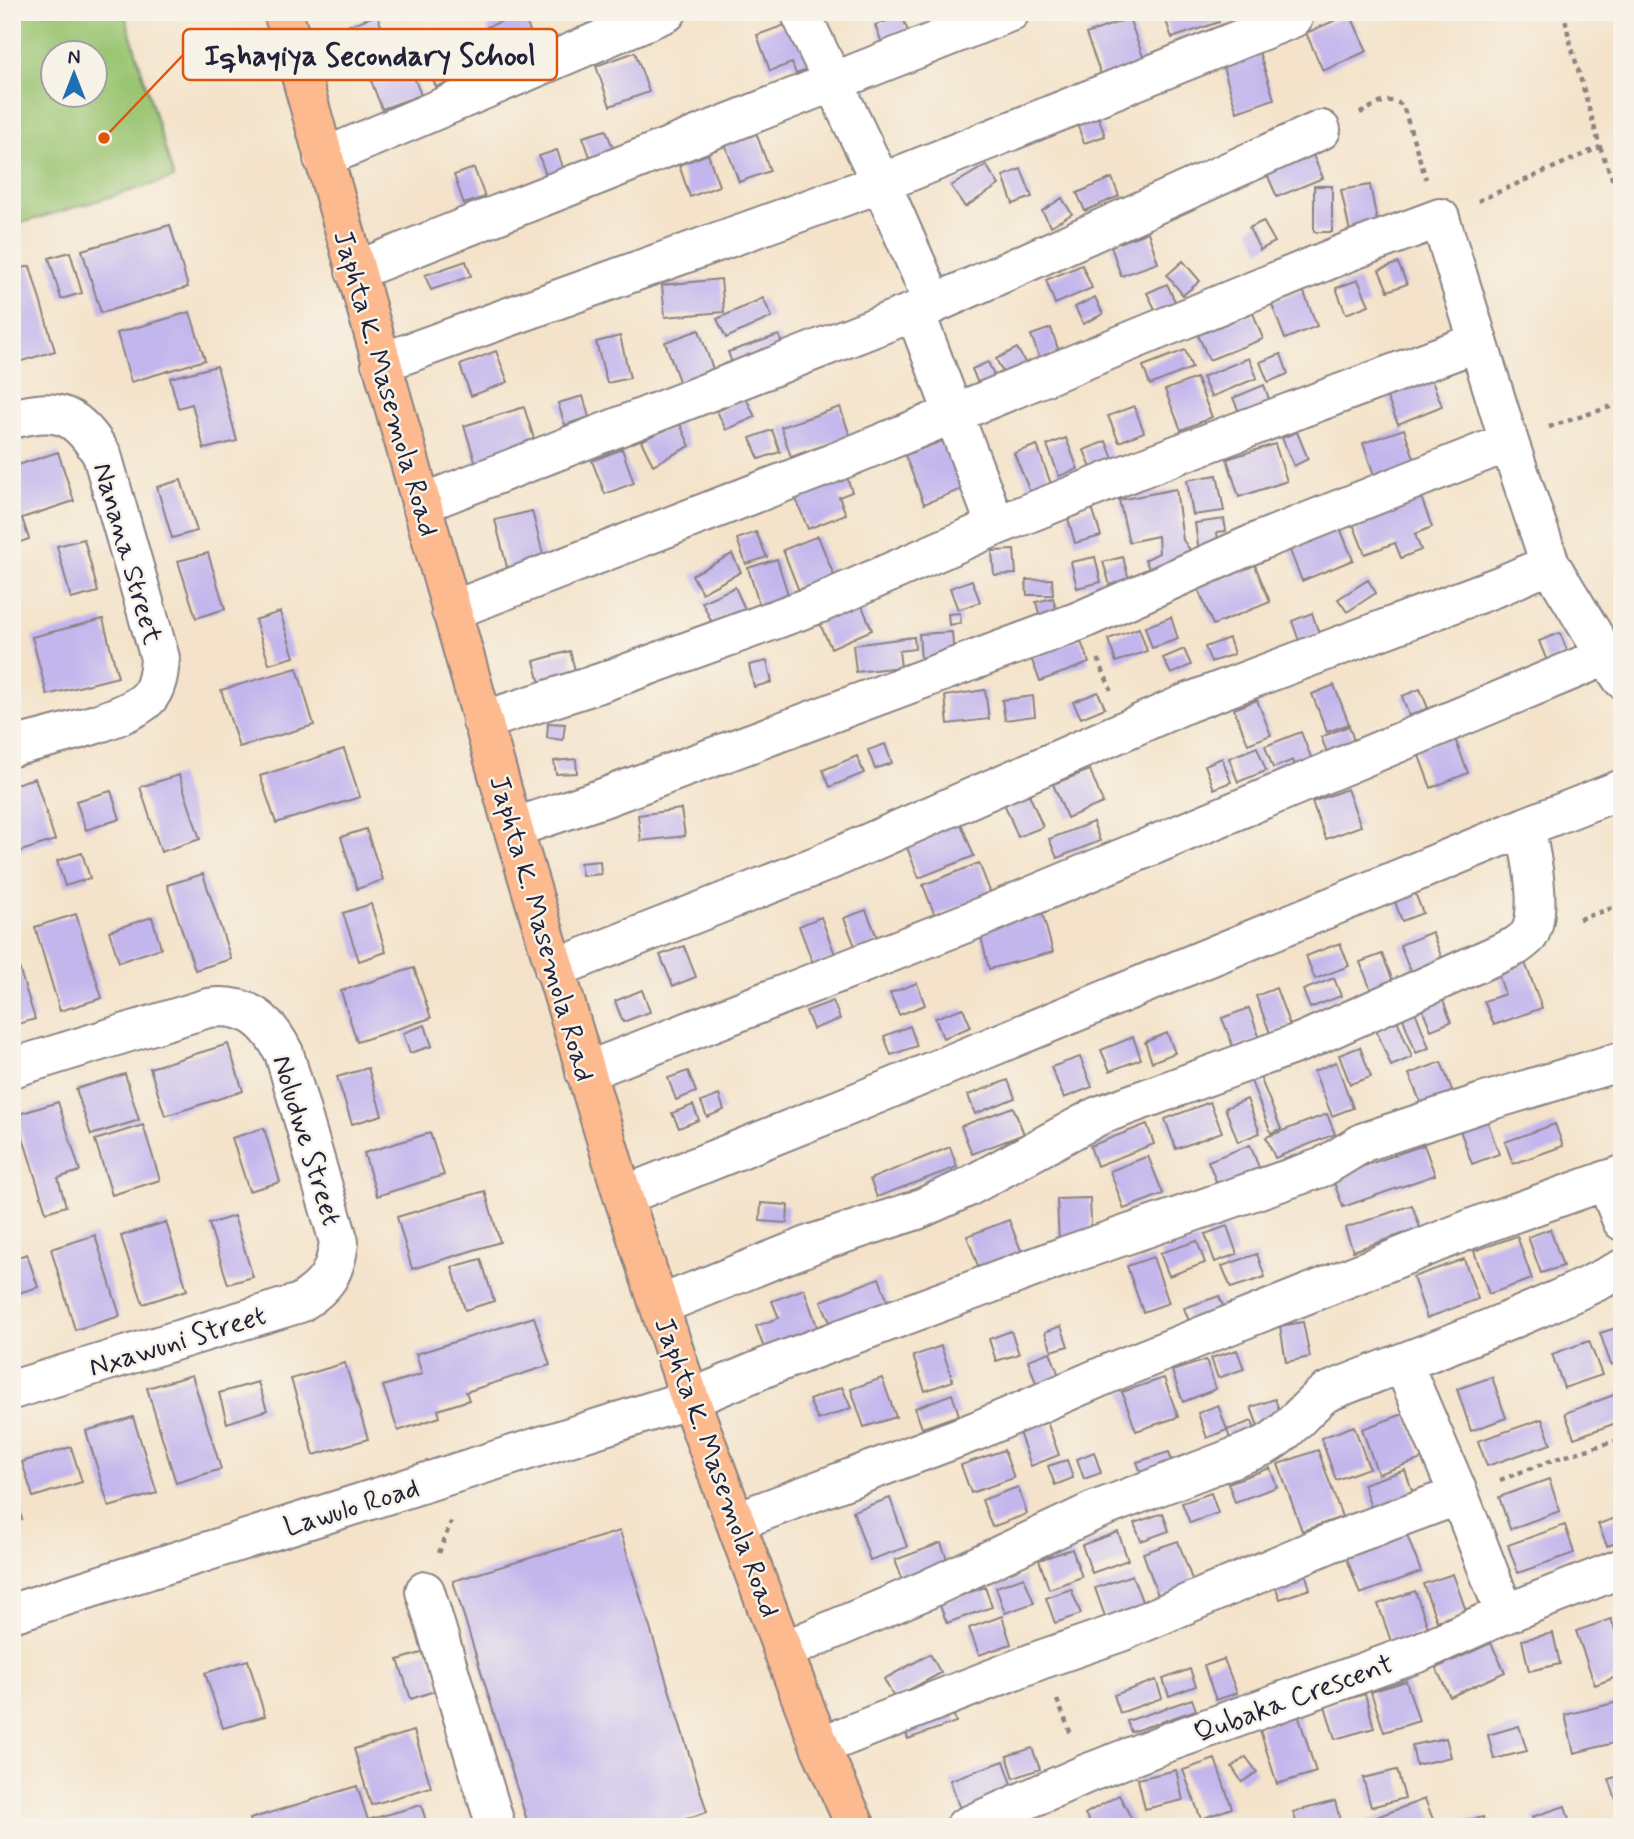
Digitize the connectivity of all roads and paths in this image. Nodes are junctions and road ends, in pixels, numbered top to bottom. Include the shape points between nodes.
1 (283, 12) edge
2 (667, 12) edge
3 (800, 12) edge
4 (1010, 12) edge
5 (1564, 12) edge
6 (1293, 18) dead end
7 (833, 81) junction
8 (1321, 130) joint
9 (1600, 147) junction
10 (323, 158) junction
11 (881, 183) junction
12 (1622, 204) edge
13 (1440, 218) junction
14 (355, 271) junction
15 (925, 308) junction
16 (1478, 342) junction
17 (381, 363) junction
18 (1622, 403) edge
19 (956, 414) junction
20 (12, 419) edge
21 (1509, 442) junction
22 (421, 504) junction
23 (996, 526) junction
24 (1550, 564) junction
25 (451, 611) junction
26 (1079, 621) junction
27 (1614, 667) edge
28 (482, 721) junction
29 (1105, 738) junction
30 (12, 747) edge
31 (1622, 789) edge
32 (1525, 827) junction
33 (513, 828) junction
34 (554, 969) junction
35 (1622, 1061) edge
36 (12, 1068) edge
37 (585, 1072) junction
38 (1614, 1178) edge
39 (623, 1196) junction
40 (1622, 1221) edge
41 (1622, 1269) edge
42 (332, 1274) joint
43 (660, 1305) junction
44 (1403, 1364) junction
45 (12, 1390) edge
46 (690, 1399) junction
47 (1622, 1439) edge
48 (471, 1469) junction
49 (1459, 1495) junction
50 (737, 1521) junction
51 (1622, 1568) edge
52 (425, 1591) joint
53 (12, 1613) edge
54 (1504, 1614) junction
55 (783, 1651) junction
56 (1040, 1660) junction
57 (820, 1746) junction
58 (1088, 1773) junction
59 (496, 1827) edge
60 (856, 1827) edge
61 (965, 1827) edge

1 - 10 main road, Japhta K. Masemola Road
2 - 10 street
3 - 7 street
4 - 7 street
5 - 9 path
6 - 11 street
7 - 11 street
7 - 14 street
8 - 13 path via 1385,101 1397,101 1407,116
8 - 15 street
9 - 12 path
9 - 13 path
10 - 14 main road, Japhta K. Masemola Road
11 - 15 street
11 - 17 street
13 - 16 street
13 - 19 street
14 - 17 main road, Japhta K. Masemola Road
15 - 19 street
15 - 22 street
16 - 21 street
16 - 23 street
17 - 22 main road, Japhta K. Masemola Road
18 - 21 path
19 - 23 street
19 - 25 street
20 - 30 street, Nanana Street via 54,412 89,434 102,455 160,658 159,676 148,698 128,714
21 - 24 street
21 - 26 street via 1262,540
22 - 25 main road, Japhta K. Masemola Road
23 - 28 street via 818,604
24 - 27 street
24 - 29 street
25 - 28 main road, Japhta K. Masemola Road
26 - 29 path via 1110,682 1116,718
26 - 33 street
27 - 37 street
28 - 33 main road, Japhta K. Masemola Road
29 - 34 street via 821,864
31 - 32 street
32 - 39 street
32 - 43 street via 1534,874 1534,911 1528,936 1516,946 1304,1041 1098,1116 917,1210 815,1243
33 - 34 main road, Japhta K. Masemola Road
34 - 37 main road, Japhta K. Masemola Road
35 - 46 street, Lawulo Road via 1364,1142 1323,1167 1065,1256
36 - 42 street, Noludwe Street via 208,1008 240,1009 258,1018 275,1034 284,1053 339,1242
37 - 39 main road, Japhta K. Masemola Road
38 - 40 street
38 - 50 street via 1483,1224 976,1430
39 - 43 main road, Japhta K. Masemola Road
41 - 44 street
42 - 45 street, Nxawuni Street via 317,1293 300,1303
43 - 46 main road, Japhta K. Masemola Road
44 - 49 street
44 - 55 street via 1325,1393 1264,1446 1094,1511
46 - 48 street, Lawulo Road
46 - 50 main road, Japhta K. Masemola Road
47 - 49 path
48 - 52 path
48 - 53 street, Lawulo Road
49 - 54 street
49 - 56 street via 1330,1543 1134,1627
50 - 55 main road, Japhta K. Masemola Road
51 - 54 street, Qubaka Crescent
52 - 59 street
54 - 58 street, Qubaka Crescent via 1420,1652
55 - 57 main road, Japhta K. Masemola Road
56 - 57 street
56 - 58 path
57 - 60 main road, Japhta K. Masemola Road
58 - 61 street, Qubaka Crescent

